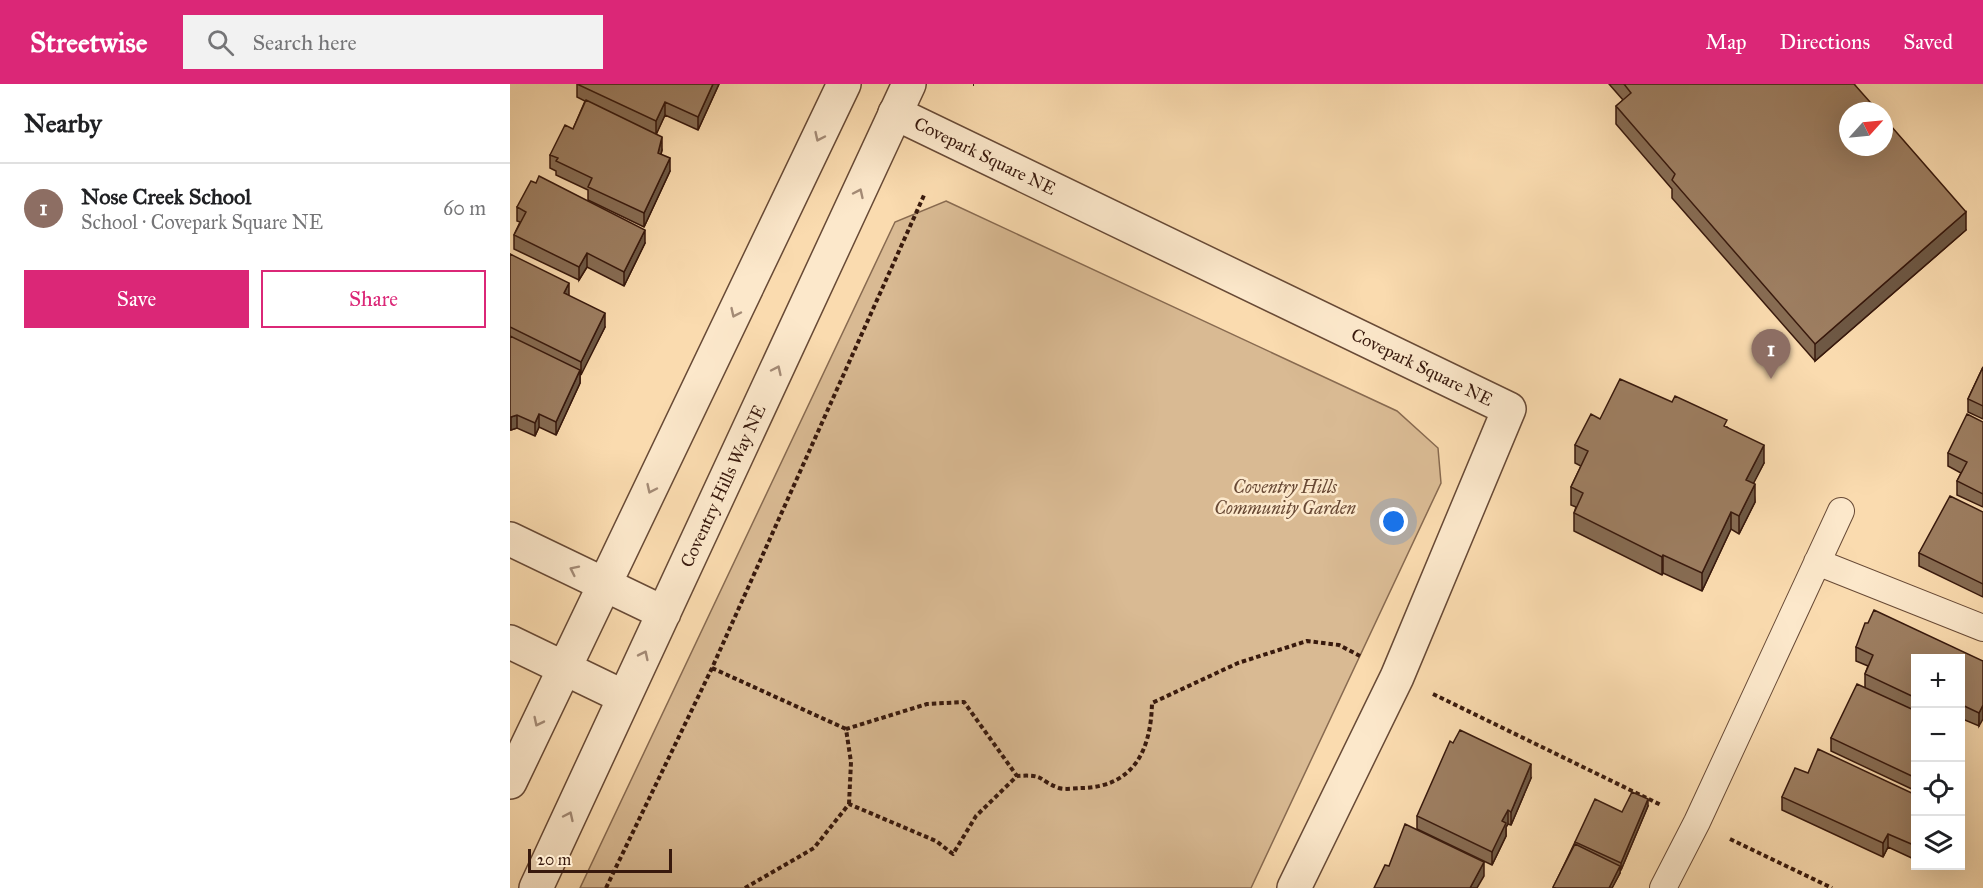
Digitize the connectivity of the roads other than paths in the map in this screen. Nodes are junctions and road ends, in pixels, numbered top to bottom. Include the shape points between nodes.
1 (844, 84) edge
2 (909, 84) edge
3 (895, 113) junction
4 (1841, 511) dead end
5 (510, 539) edge
6 (1817, 562) junction
7 (606, 586) junction
8 (664, 613) junction
9 (1983, 628) edge
10 (510, 642) edge
11 (564, 670) junction
12 (624, 698) junction
13 (510, 782) edge
14 (536, 888) edge
15 (1294, 888) edge
16 (1663, 888) edge

1 -> 7 street
2 - 3 street, Coventry Hills Way NE
8 -> 3 street, Coventry Hills Way NE
3 - 15 street, Covepark Square NE via 1509,409 1397,676
4 - 6 lane
7 -> 5 street
6 - 9 lane
6 - 16 lane
7 - 8 street
7 - 11 street
12 -> 8 street, Coventry Hills Way NE
10 - 11 street
11 - 12 street
11 -> 13 street
14 -> 12 street, Coventry Hills Way NE

